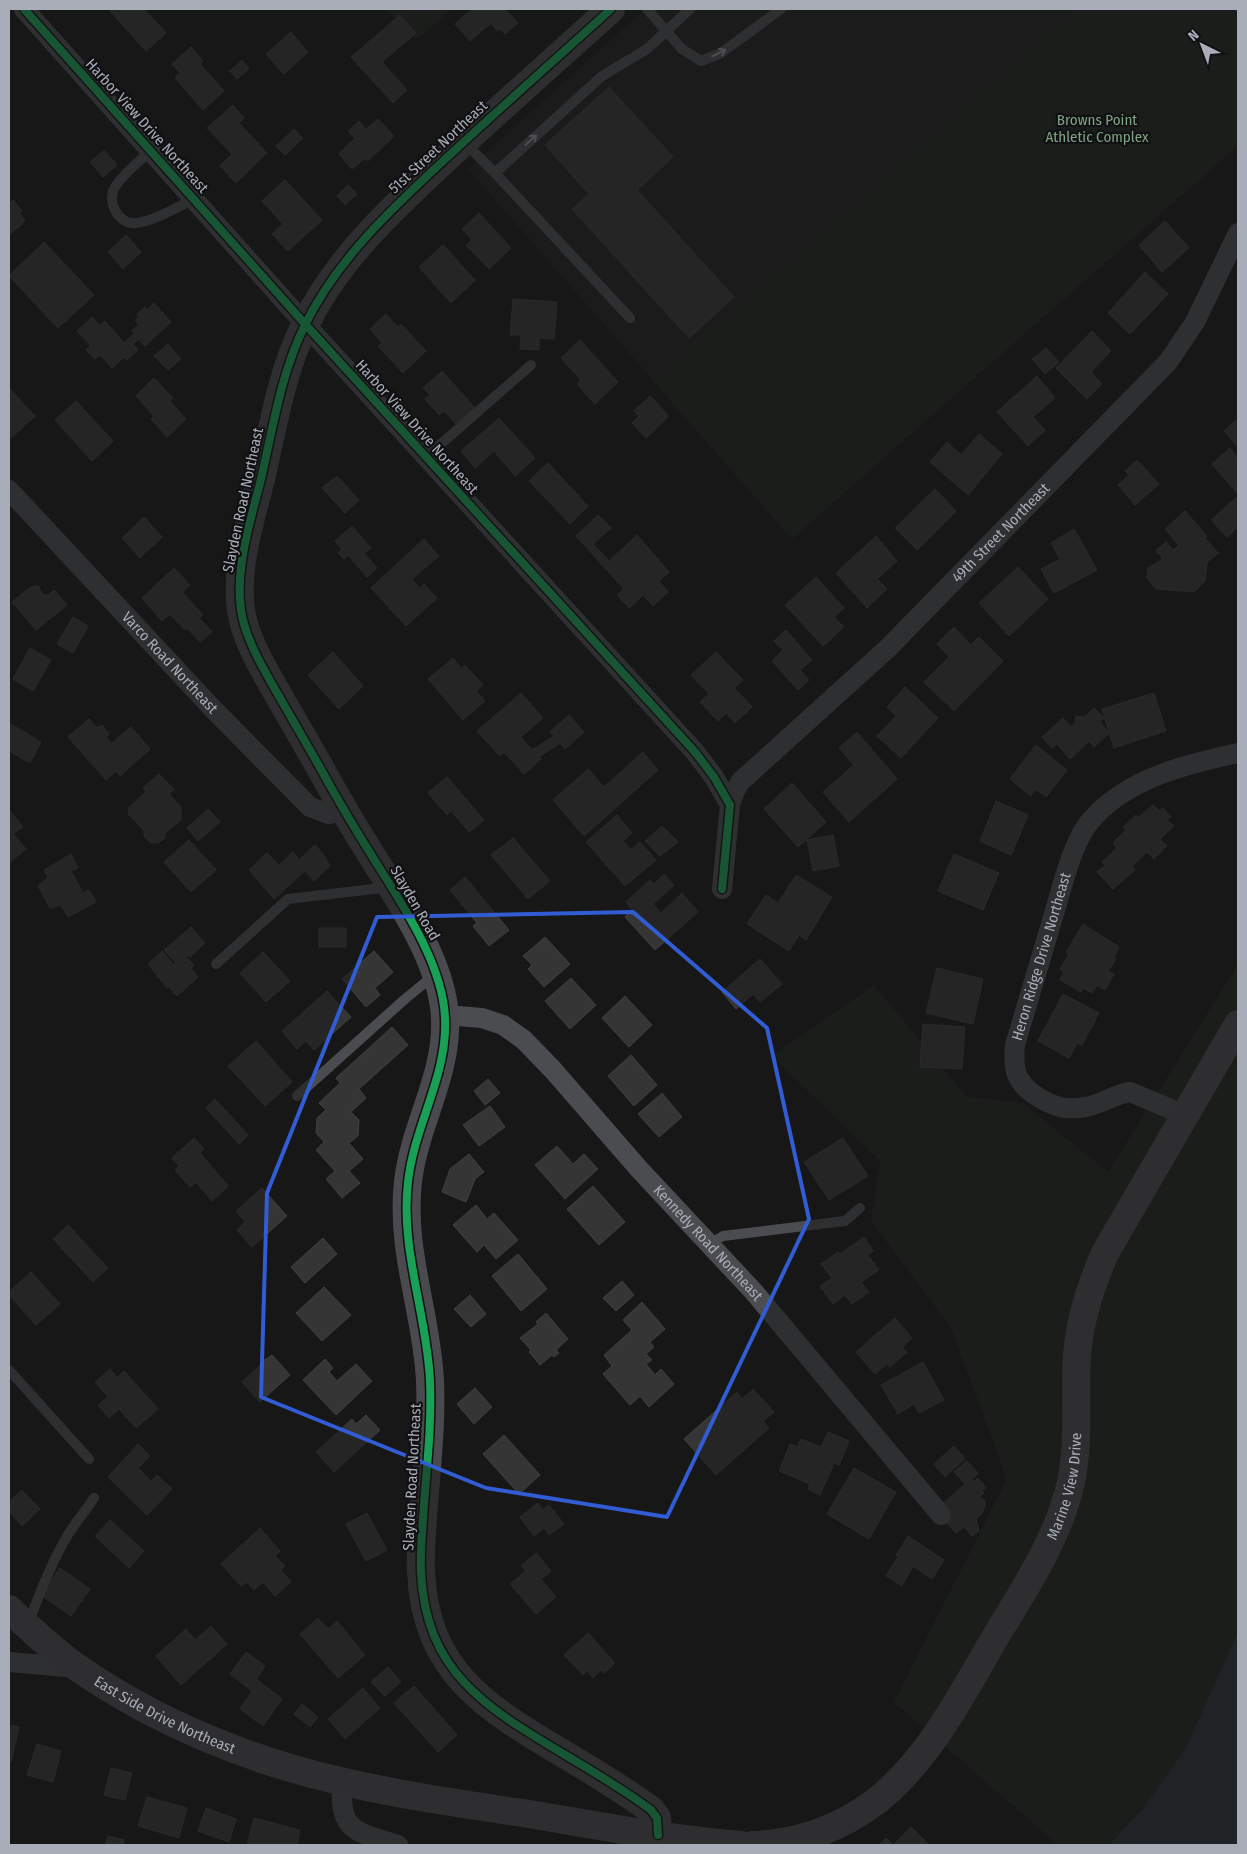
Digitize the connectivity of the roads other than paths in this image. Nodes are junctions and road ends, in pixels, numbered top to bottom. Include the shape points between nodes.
1 (24, 9) edge
2 (611, 9) edge
3 (647, 9) edge
4 (690, 9) edge
5 (781, 9) edge
6 (667, 30) junction
7 (464, 142) junction
8 (150, 151) junction
9 (495, 173) junction
10 (193, 199) junction
11 (1238, 234) edge
12 (630, 318) dead end
13 (305, 324) junction
14 (530, 365) dead end
15 (426, 457) junction
16 (9, 490) edge
17 (1238, 753) edge
18 (730, 805) junction
19 (344, 810) junction
20 (389, 883) junction
21 (722, 889) dead end
22 (216, 964) dead end
23 (437, 976) junction
24 (446, 1015) junction
25 (1238, 1024) edge
26 (297, 1096) dead end
27 (1185, 1115) junction
28 (860, 1208) dead end
29 (710, 1244) junction
30 (9, 1370) edge
31 (89, 1459) dead end
32 (94, 1498) dead end
33 (941, 1515) dead end
34 (18, 1618) edge
35 (9, 1662) edge
36 (78, 1668) junction
37 (342, 1782) junction
38 (651, 1838) edge
39 (398, 1845) edge
40 (741, 1845) edge
41 (753, 1845) edge

1 - 8 street, Harbor View Drive Northeast
2 - 7 street, 51st Street Northeast
3 - 6 lane
4 - 6 lane
6 -> 5 lane via 682,49 701,61 721,53
9 -> 6 lane via 602,76 648,49
7 - 9 lane
7 - 13 street, 51st Street Northeast via 385,216 341,267
8 - 10 street, Harbor View Drive Northeast
8 - 10 lane via 116,187 112,198 121,218 131,224 137,223
9 - 12 lane
10 - 13 street, Harbor View Drive Northeast
11 - 18 street, 49th Street Northeast via 1195,322 1168,362 887,649 740,782
13 - 15 street, Harbor View Drive Northeast
13 - 19 street, Slayden Road Northeast via 286,369 239,578 243,622 260,662
14 - 15 lane
15 - 18 street, Harbor View Drive Northeast via 695,752
16 - 19 street, Varco Road Northeast via 180,674 310,807 330,814
17 - 27 street, Heron Ridge Drive Northeast via 1176,769 1136,786 1109,802 1090,820 1067,870 1015,1045 1016,1073 1021,1082 1038,1098 1061,1108 1086,1107 1130,1092
18 - 21 street
19 - 20 street, Slayden Road
20 - 22 lane via 382,888 288,899
20 - 23 street, Slayden Road via 418,933
23 - 24 street, Slayden Road
23 - 26 lane via 405,999
24 - 29 street, Kennedy Road Northeast via 482,1018 503,1025 524,1040
24 - 38 street, Slayden Road Northeast via 443,1056 410,1165 406,1204 408,1243 430,1385 421,1557 427,1614 445,1656 472,1691 513,1724 651,1810 657,1818
25 - 27 street, Marine View Drive
27 - 41 street, Marine View Drive via 1105,1252 1094,1280 1082,1320 1077,1354 1072,1479 1050,1542 1037,1567 937,1732 913,1765 879,1799 832,1829 780,1844
28 - 29 lane via 845,1221 723,1236
29 - 33 street, Kennedy Road Northeast
30 - 31 lane
32 - 34 lane via 69,1534 36,1600
34 - 36 street, East Side Drive Northeast
35 - 36 street
36 - 37 street, East Side Drive Northeast via 180,1726 261,1758
37 - 38 street, East Side Drive Northeast
37 - 39 street via 342,1813 352,1828
38 - 40 street

